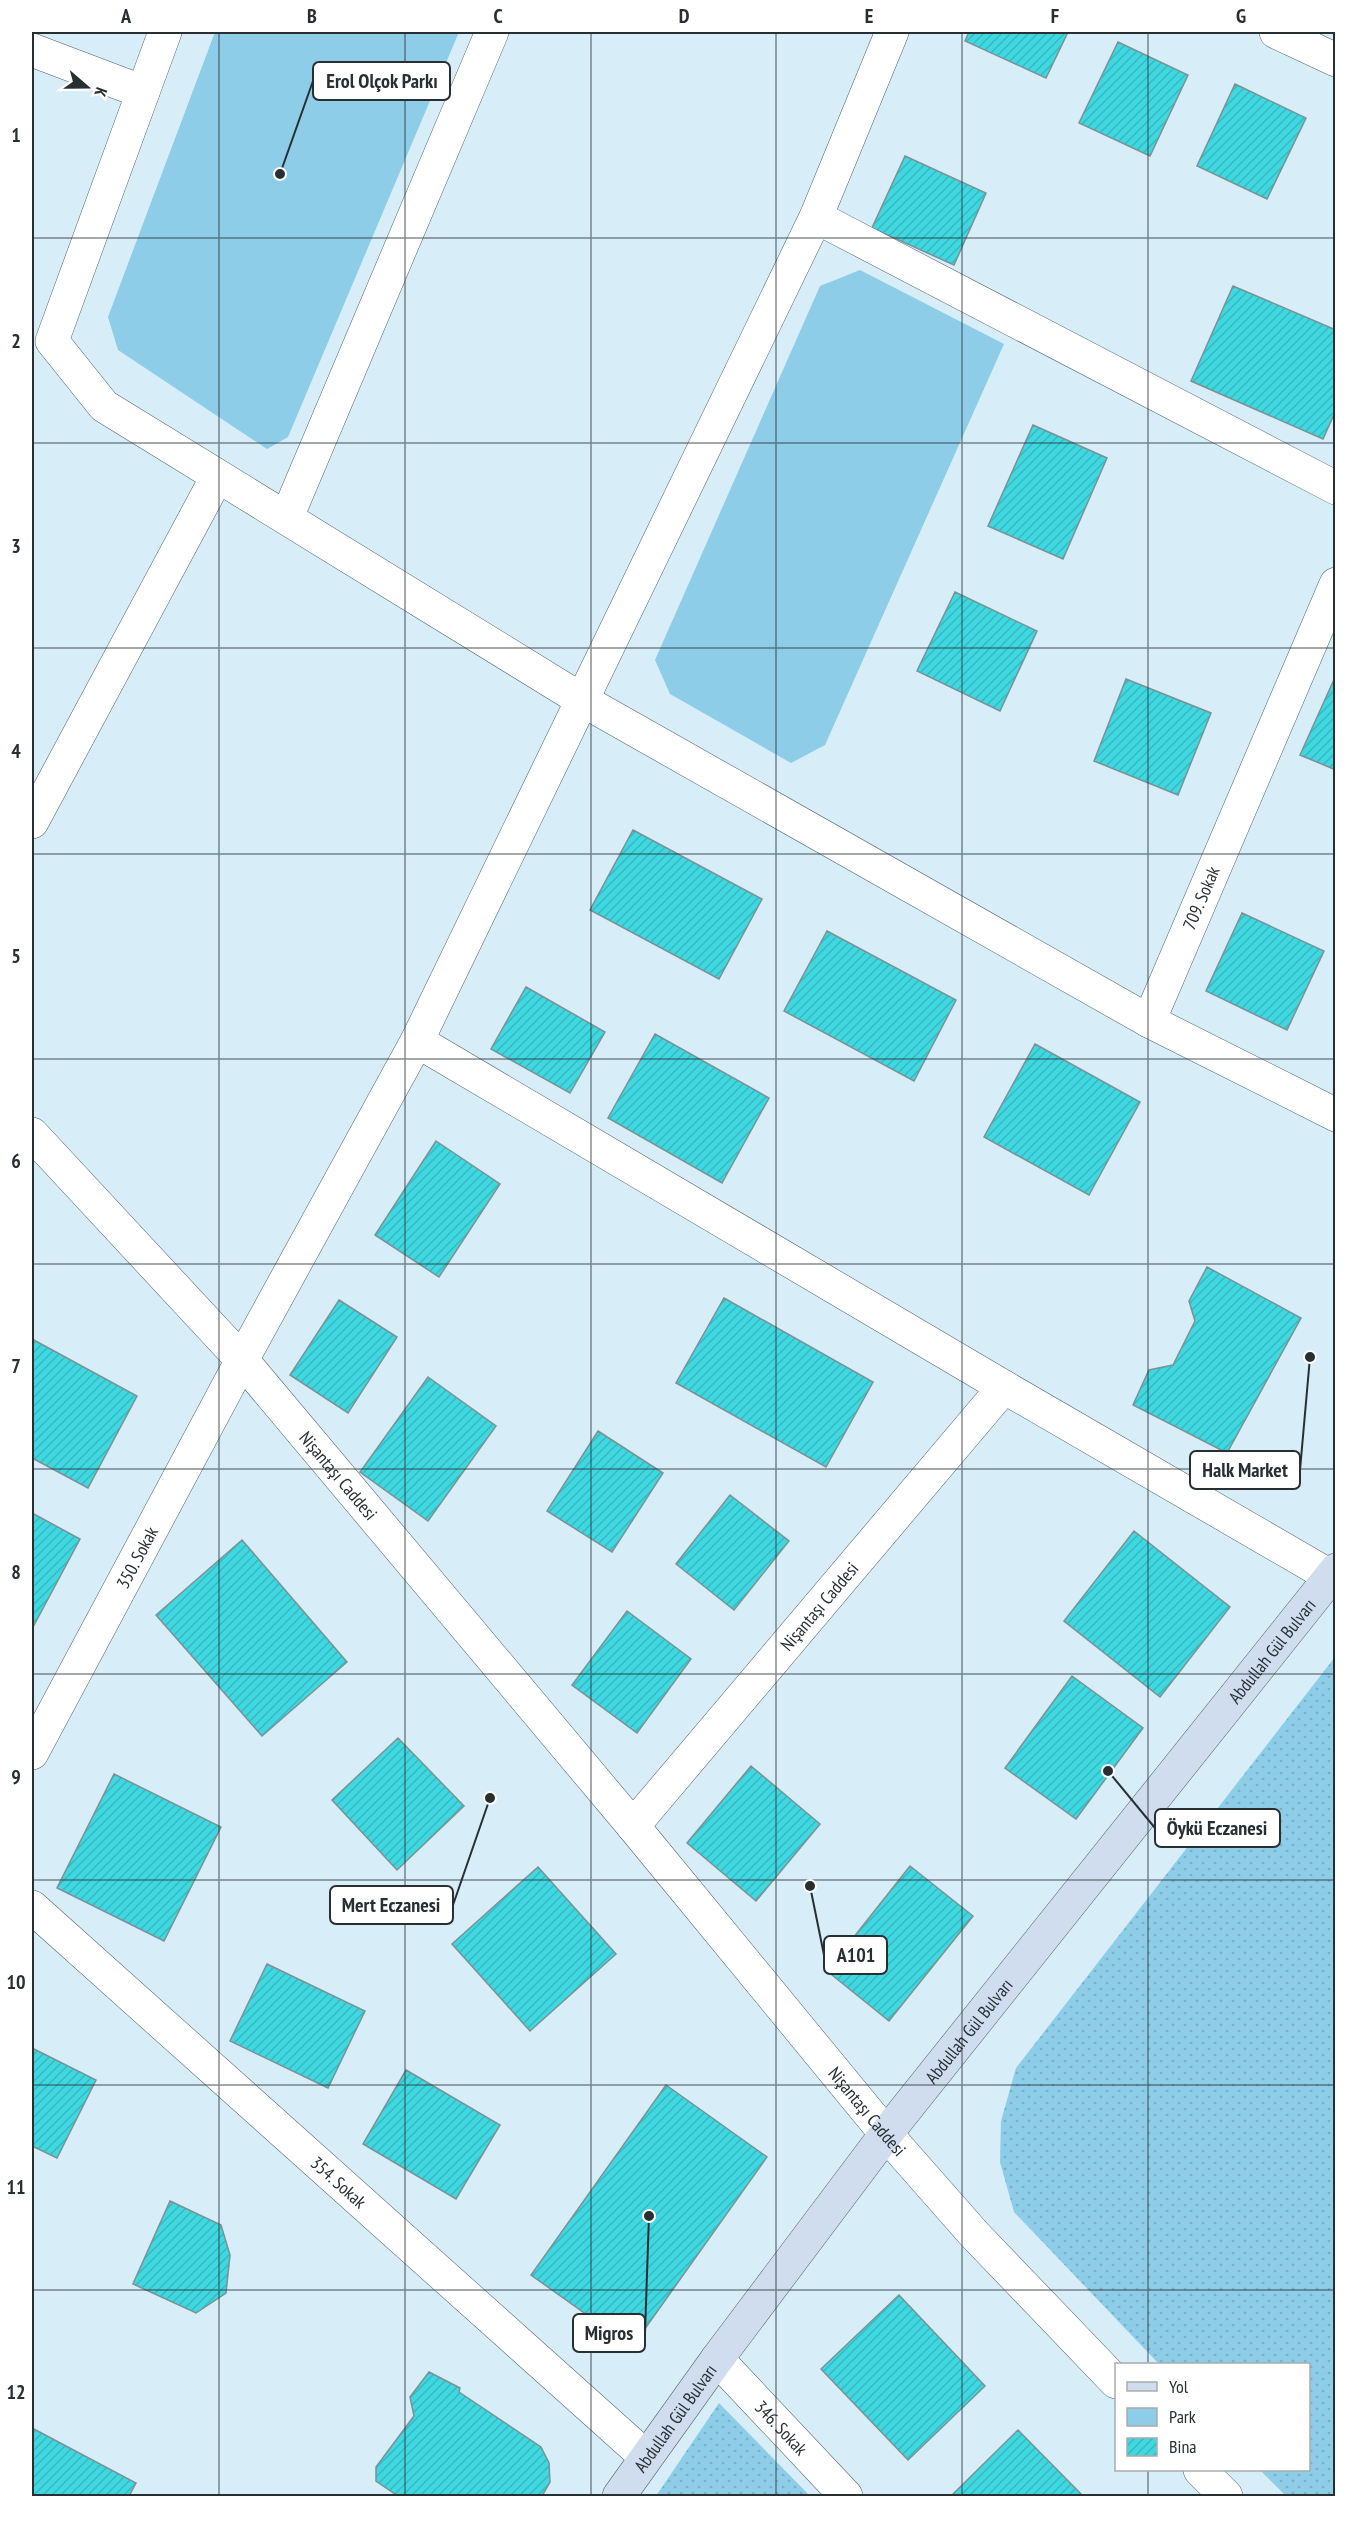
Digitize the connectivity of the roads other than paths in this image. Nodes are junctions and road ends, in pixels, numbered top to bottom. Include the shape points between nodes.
1 (165, 32) edge
2 (492, 32) edge
3 (892, 32) edge
4 (1276, 32) edge
5 (32, 50) edge
6 (1335, 60) edge
7 (142, 92) junction
8 (816, 217) junction
9 (217, 477) junction
10 (1335, 488) edge
11 (287, 517) junction
12 (1335, 584) edge
13 (582, 700) junction
14 (32, 822) edge
15 (1149, 1021) junction
16 (417, 1041) junction
17 (1335, 1115) edge
18 (32, 1134) edge
19 (242, 1360) junction
20 (1004, 1387) junction
21 (1334, 1569) edge
22 (32, 1753) edge
23 (633, 1826) junction
24 (32, 1907) edge
25 (886, 2134) junction
26 (717, 2359) junction
27 (1115, 2381) edge
28 (646, 2457) junction
29 (1202, 2471) edge
30 (619, 2496) edge
31 (846, 2496) edge
32 (1226, 2496) edge

1 - 7 street
2 - 11 street
3 - 8 street, 350. Sokak
4 - 6 street
5 - 7 street
7 - 9 street via 52,341 105,406
8 - 10 street
8 - 13 street, 350. Sokak
9 - 11 street
9 - 14 street
11 - 13 street
12 - 15 street, 709. Sokak
13 - 15 street
13 - 16 street, 350. Sokak
15 - 17 street
16 - 19 street, 350. Sokak
16 - 20 street
18 - 19 street, Nişantaşı Caddesi
19 - 22 street, 350. Sokak
19 - 23 street, Nişantaşı Caddesi
20 - 21 street
20 - 23 street, Nişantaşı Caddesi
21 - 25 main road, Abdullah Gül Bulvarı
23 - 25 street, Nişantaşı Caddesi
24 - 28 street, 354. Sokak
25 - 26 main road, Abdullah Gül Bulvarı
25 - 27 street, Nişantaşı Caddesi via 974,2234
26 - 28 main road, Abdullah Gül Bulvarı
26 - 31 street, 346. Sokak
28 - 30 main road, Abdullah Gül Bulvarı
29 - 32 street

